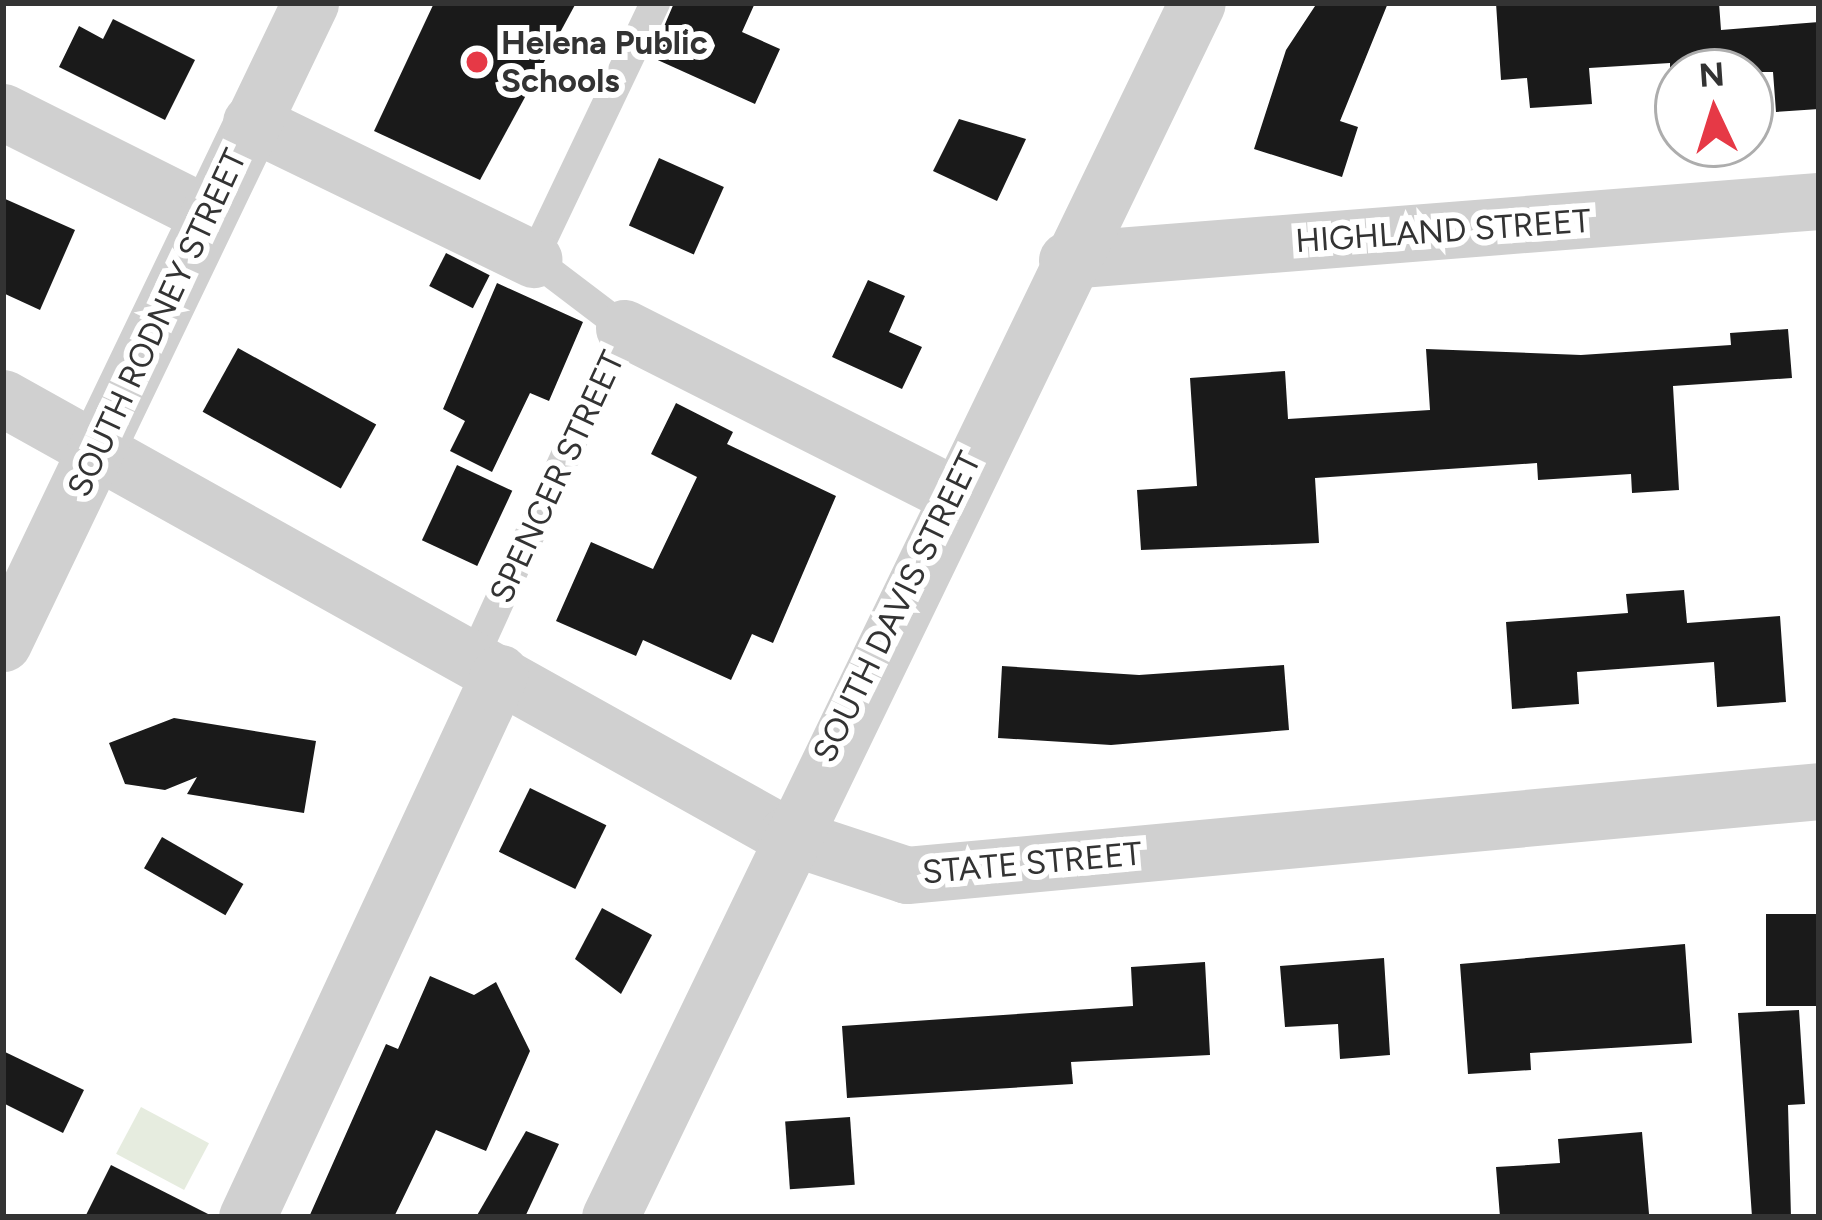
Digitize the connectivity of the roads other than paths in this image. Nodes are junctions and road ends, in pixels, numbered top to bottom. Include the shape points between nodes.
1 (310, 3) edge
2 (655, 3) edge
3 (1197, 3) edge
4 (3, 112) edge
5 (251, 122) junction
6 (1819, 201) edge
7 (205, 213) junction
8 (533, 259) junction
9 (1067, 260) junction
10 (624, 328) junction
11 (3, 398) edge
12 (102, 445) junction
13 (953, 494) junction
14 (3, 643) edge
15 (486, 666) junction
16 (1819, 790) edge
17 (786, 835) junction
18 (247, 1217) edge
19 (610, 1217) edge

1 - 5 street, SOUTH RODNEY STREET
2 - 8 lane
3 - 9 street, SOUTH DAVIS STREET
4 - 7 street
5 - 7 street, SOUTH RODNEY STREET
5 - 8 street
6 - 9 street, HIGHLAND STREET
7 - 12 street, SOUTH RODNEY STREET
8 - 10 lane, SPENCER STREET
9 - 13 street, SOUTH DAVIS STREET
10 - 13 street
10 - 15 lane, SPENCER STREET
11 - 12 street, STATE STREET
12 - 14 street, SOUTH RODNEY STREET
12 - 15 street, STATE STREET
13 - 17 street, SOUTH DAVIS STREET
15 - 17 street, STATE STREET
15 - 18 street, SPENCER STREET
16 - 17 street, STATE STREET via 907,875
17 - 19 street, SOUTH DAVIS STREET

